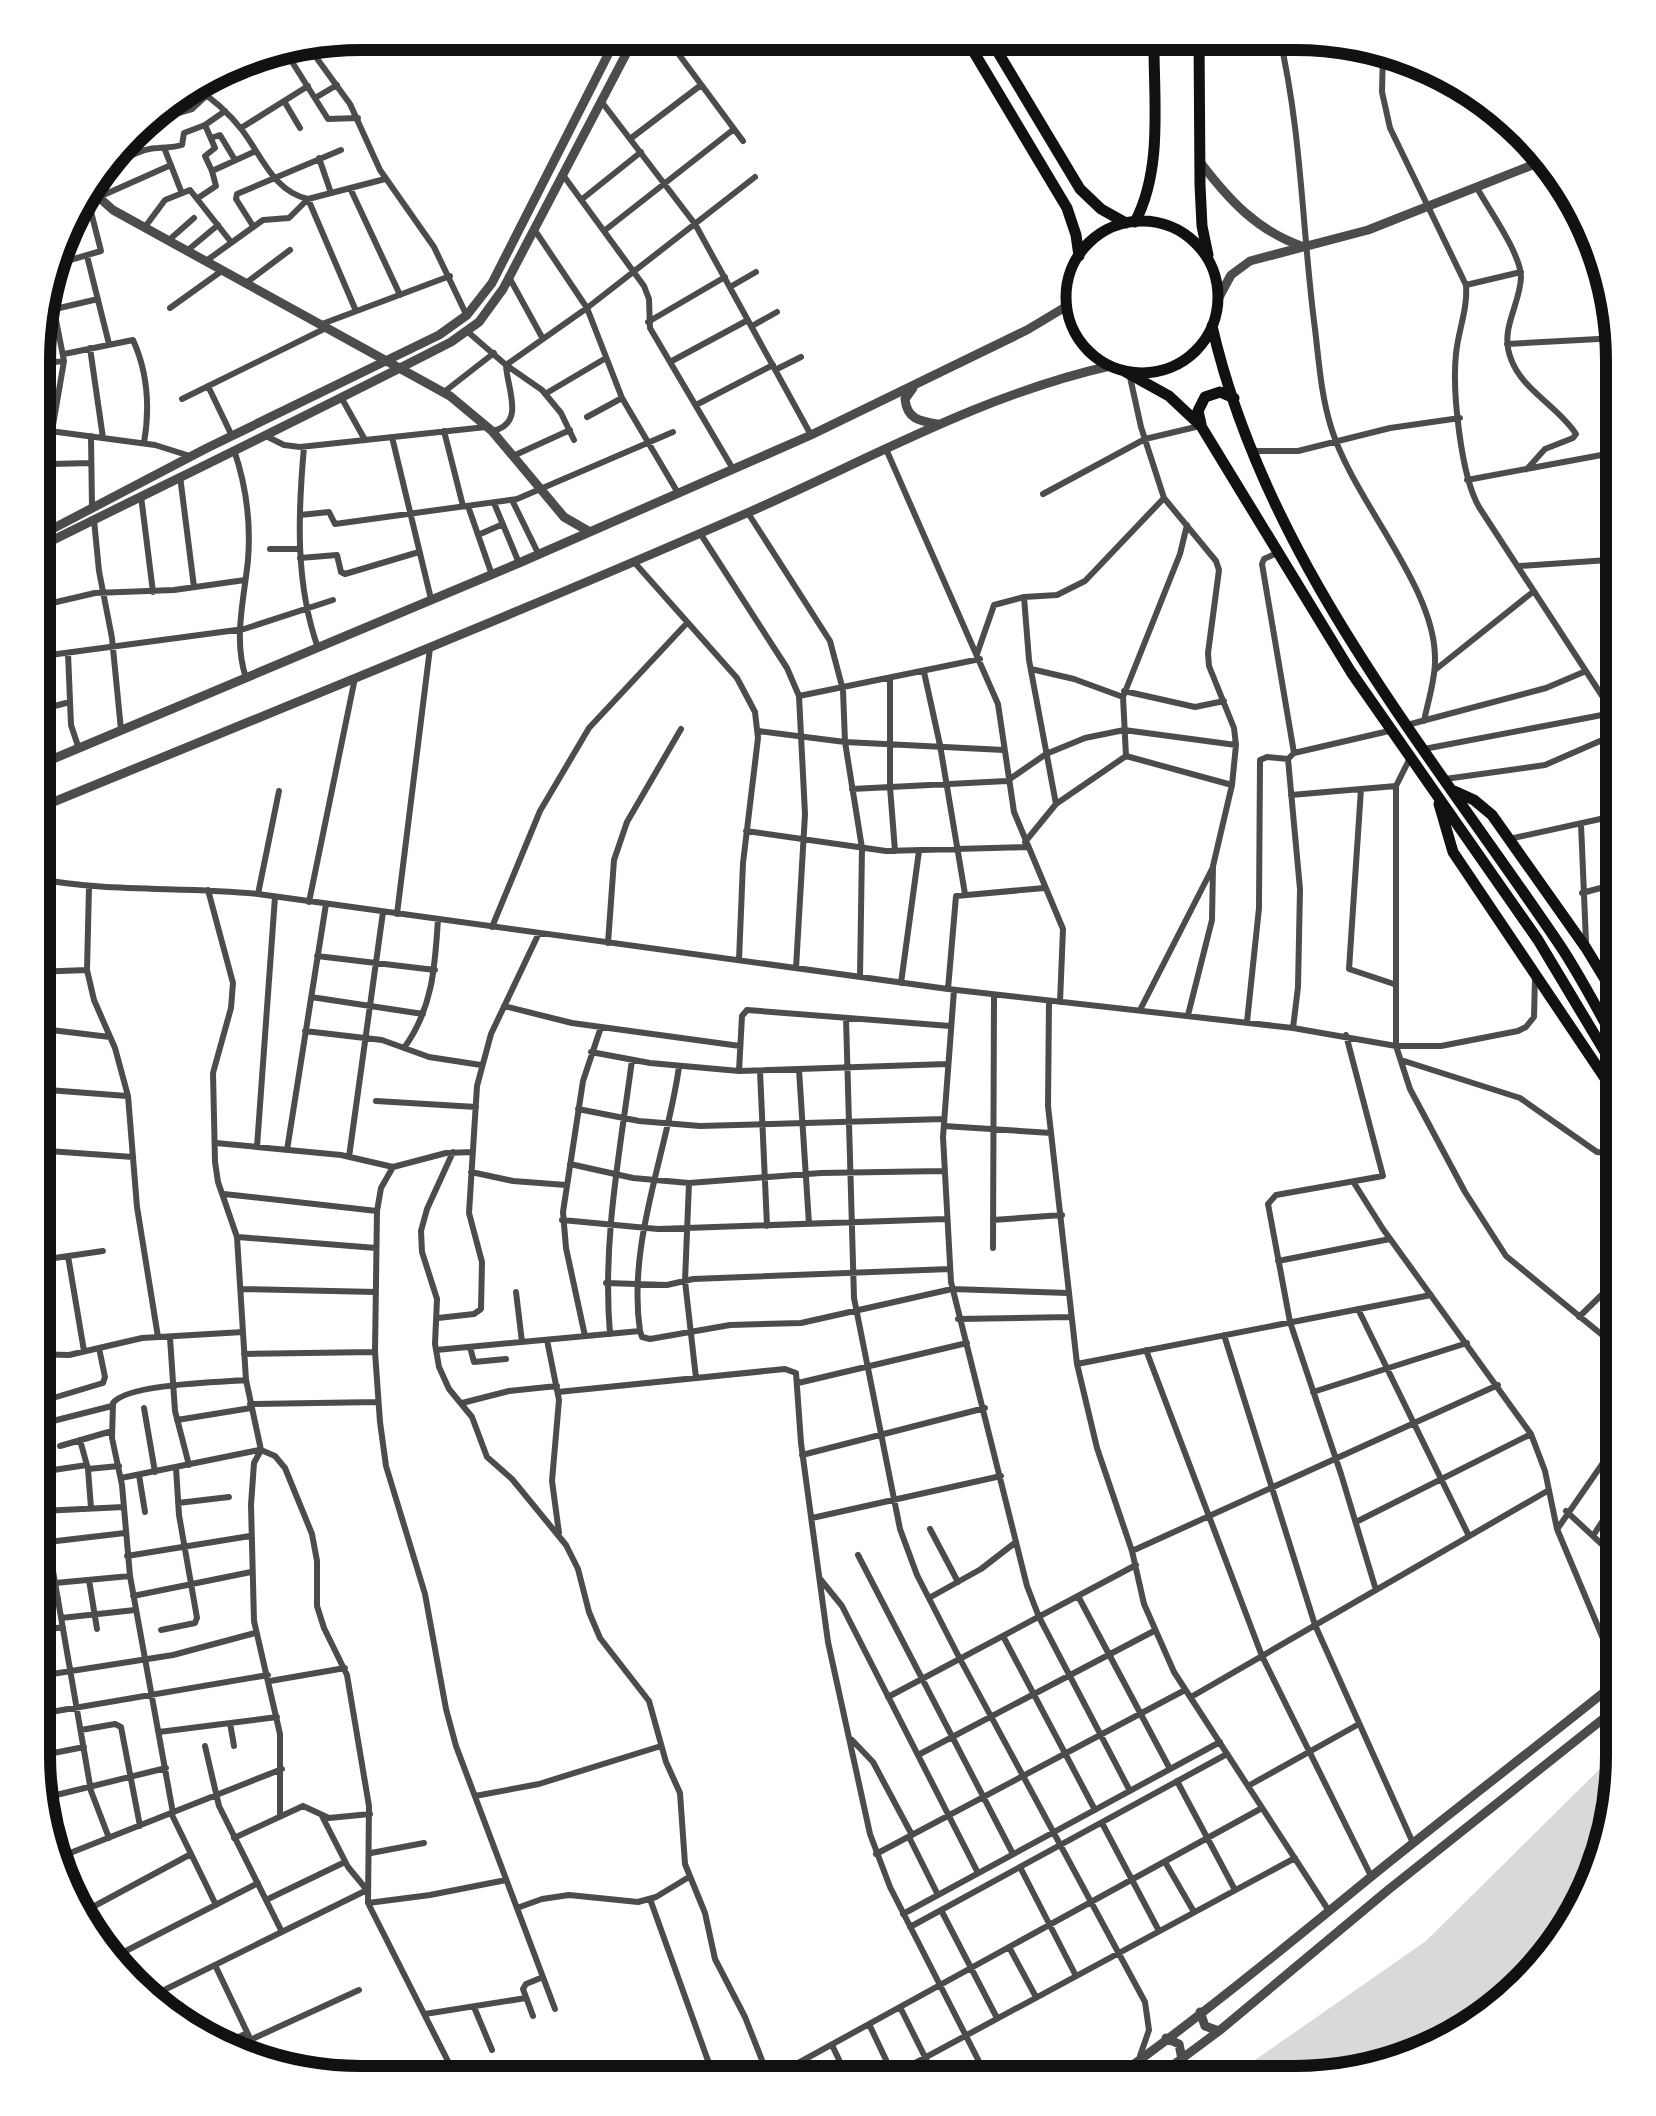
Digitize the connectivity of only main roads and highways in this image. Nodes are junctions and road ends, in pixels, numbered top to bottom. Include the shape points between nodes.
1 (973, 50) edge
2 (997, 50) edge
3 (1154, 50) edge
4 (1199, 50) edge
5 (1130, 223) junction
6 (1079, 256) junction
7 (1210, 264) junction
8 (1212, 326) junction
9 (1127, 374) junction
10 (1234, 398) junction
11 (1202, 426) junction
12 (1448, 785) junction
13 (1439, 800) junction
14 (1606, 972) edge
15 (1606, 1025) edge
16 (1606, 1053) edge
17 (1605, 1080) edge

1 - 6 highway via 1067,208
2 - 5 highway via 1080,189
3 - 5 highway via 1152,164 1147,194
4 - 7 highway via 1202,226
5 - 6 highway via 1104,232
5 - 7 highway via 1179,231
6 - 9 highway via 1068,280 1073,328 1084,346
7 - 8 highway via 1218,299
8 - 9 highway via 1177,365
8 - 10 highway
9 - 11 highway via 1168,396
10 - 11 highway via 1220,392 1206,397 1198,411
10 - 12 highway via 1250,450 1326,598
11 - 13 highway via 1332,643
12 - 14 highway via 1481,804
12 - 15 highway via 1564,952
13 - 16 highway via 1544,949
13 - 17 highway via 1453,852

